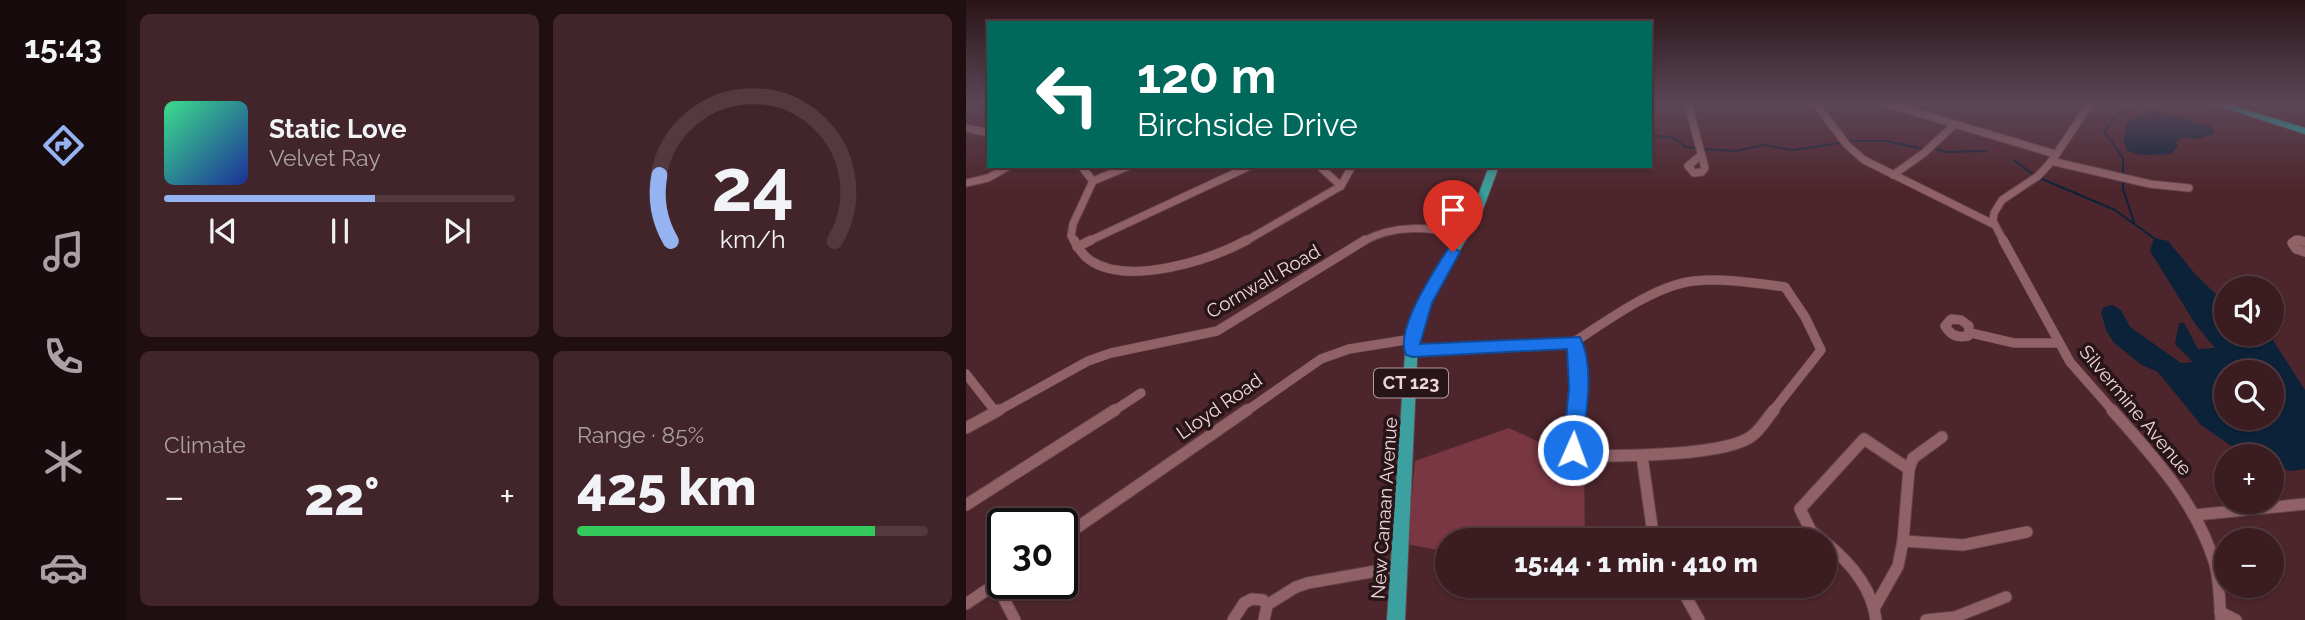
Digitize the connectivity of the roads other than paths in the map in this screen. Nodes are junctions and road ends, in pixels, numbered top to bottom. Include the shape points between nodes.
1 (1695, 133) edge
2 (1838, 133) edge
3 (1946, 133) edge
4 (1993, 133) edge
5 (2070, 133) edge
6 (1700, 156) dead end
7 (2053, 158) junction
8 (1006, 168) edge
9 (1083, 168) edge
10 (1124, 168) edge
11 (1246, 168) edge
12 (1321, 168) edge
13 (1348, 168) edge
14 (1350, 168) edge
15 (1493, 168) edge
16 (1330, 175) junction
17 (1892, 175) junction
18 (1093, 181) junction
19 (966, 183) edge
20 (1341, 186) junction
21 (2189, 188) dead end
22 (1993, 223) junction
23 (1464, 234) junction
24 (2305, 242) edge
25 (1077, 247) junction
26 (2304, 253) edge
27 (1971, 333) dead end
28 (1574, 342) junction
29 (2059, 343) junction
30 (1412, 345) junction
31 (966, 374) edge
32 (1141, 393) dead end
33 (995, 411) junction
34 (966, 428) edge
35 (1942, 438) dead end
36 (1642, 456) junction
37 (1909, 469) junction
38 (2305, 504) edge
39 (966, 505) edge
40 (2195, 514) junction
41 (1078, 527) edge
42 (1652, 528) edge
43 (1810, 528) edge
44 (2027, 532) dead end
45 (1903, 541) junction
46 (1837, 550) edge
47 (1399, 567) junction
48 (987, 590) edge
49 (2006, 597) dead end
50 (1687, 598) edge
51 (1007, 599) edge
52 (966, 604) edge
53 (1267, 605) junction
54 (1876, 605) junction
55 (2220, 616) edge
56 (1015, 620) edge
57 (1233, 620) edge
58 (1264, 620) edge
59 (1396, 620) edge
60 (1699, 620) edge
61 (1876, 620) edge
62 (1926, 620) edge
63 (2236, 620) edge

1 - 6 street
2 - 17 street via 1851,150
3 - 17 street
4 - 7 street
5 - 7 street
7 - 21 street via 2142,183
7 - 22 street via 2036,178 1997,206
8 - 19 street
9 - 18 street
10 - 18 street
11 - 25 street
12 - 16 street
13 - 16 street
14 - 20 street
15 - 23 main road, New Canaan Avenue / CT 123
16 - 20 street
17 - 22 street
18 - 25 street via 1073,224 1071,236
20 - 25 street via 1234,246 1166,271 1109,268 1089,261
22 - 29 street, Silvermine Avenue
23 - 30 main road, New Canaan Avenue / CT 123 via 1427,296
23 - 33 street, Cornwall Road via 1420,226 1392,228 1217,331 1088,361
24 - 26 street via 2292,243
27 - 29 street via 2028,346
28 - 30 street, Lloyd Road
28 - 36 street via 1578,388 1573,450 1577,456
28 - 36 street via 1644,298 1691,281 1731,280 1785,287 1805,317 1821,350 1753,436 1730,446
29 - 40 street, Silvermine Avenue via 2080,374 2170,476
30 - 41 street, Lloyd Road via 1349,349 1321,359
30 - 47 main road, New Canaan Avenue / CT 123
31 - 33 street
32 - 39 street
33 - 34 street, Cornwall Road
35 - 37 street via 1913,458
36 - 42 street
37 - 43 street via 1864,439 1800,509
37 - 45 street
38 - 40 street
40 - 55 street, Silvermine Avenue via 2215,563
44 - 45 street via 1963,545
45 - 54 street via 1898,566
46 - 54 street
47 - 53 street via 1308,583
47 - 59 main road, New Canaan Avenue / CT 123
48 - 52 street
49 - 62 street via 1955,617
50 - 60 street
51 - 56 street
53 - 57 street via 1260,599 1248,600
53 - 58 street
54 - 61 street
55 - 63 street

